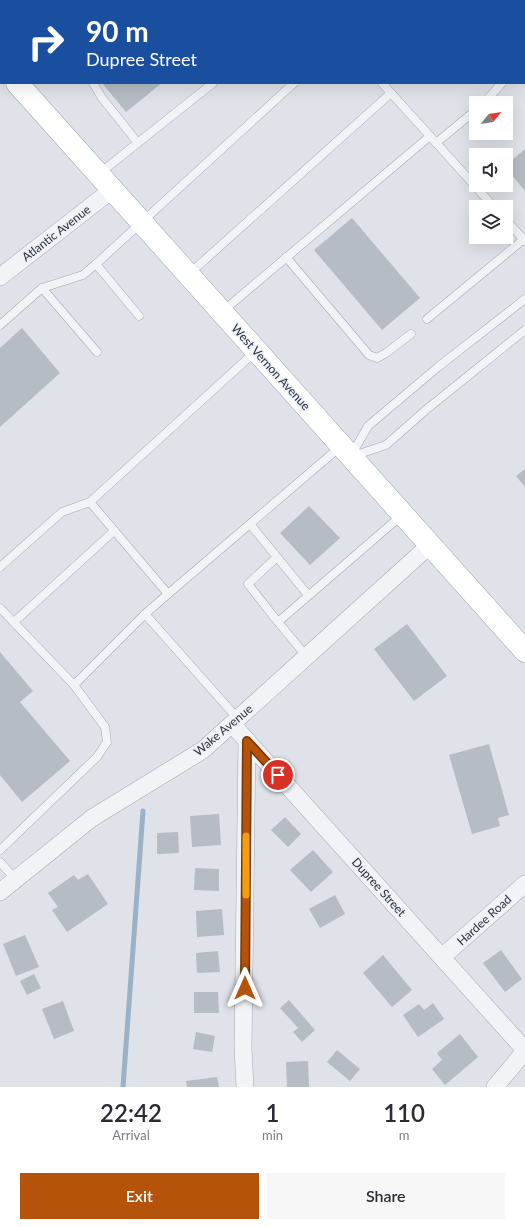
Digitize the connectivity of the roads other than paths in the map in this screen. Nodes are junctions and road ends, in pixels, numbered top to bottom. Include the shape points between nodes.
1 (18, 84) edge
2 (95, 84) edge
3 (212, 84) edge
4 (293, 84) edge
5 (383, 84) edge
6 (501, 84) edge
7 (391, 93) junction
8 (490, 96) edge
9 (469, 116) edge
10 (430, 136) junction
11 (138, 143) junction
12 (436, 143) junction
13 (106, 181) junction
14 (488, 200) edge
15 (143, 223) junction
16 (513, 228) edge
17 (524, 240) edge
18 (286, 257) junction
19 (96, 264) junction
20 (189, 275) junction
21 (0, 277) edge
22 (42, 288) junction
23 (525, 299) edge
24 (222, 312) junction
25 (139, 316) dead end
26 (427, 319) dead end
27 (0, 325) edge
28 (525, 330) edge
29 (411, 334) dead end
30 (257, 351) junction
31 (97, 352) dead end
32 (346, 451) junction
33 (90, 502) junction
34 (402, 514) junction
35 (250, 524) junction
36 (114, 531) junction
37 (430, 545) junction
38 (277, 557) junction
39 (0, 567) edge
40 (168, 594) junction
41 (308, 595) junction
42 (0, 608) edge
43 (145, 614) junction
44 (14, 622) junction
45 (278, 622) junction
46 (525, 651) edge
47 (306, 657) junction
48 (74, 685) junction
49 (235, 722) junction
50 (247, 741) junction
51 (0, 850) edge
52 (0, 862) edge
53 (15, 879) junction
54 (525, 884) edge
55 (0, 892) edge
56 (442, 957) junction
57 (525, 1050) edge
58 (245, 1087) edge
59 (495, 1087) edge

1 - 13 main road, West Vernon Avenue
2 - 11 lane via 102,98
3 - 11 lane
4 - 15 lane
5 - 7 lane
6 - 8 lane
7 - 10 lane
7 - 20 lane
9 - 12 lane
10 - 12 lane
10 - 18 lane
11 - 13 lane
12 - 14 lane
13 - 15 main road, West Vernon Avenue
13 - 21 street, Atlantic Avenue
15 - 19 lane
15 - 20 main road, West Vernon Avenue
16 - 17 lane
17 - 26 lane
18 - 24 lane
18 - 29 lane via 369,355 377,358 386,354
19 - 22 lane via 83,274
19 - 25 lane
20 - 24 main road, West Vernon Avenue
22 - 27 lane
22 - 31 lane
23 - 32 lane via 368,426
24 - 30 main road, West Vernon Avenue
28 - 32 lane via 386,445
30 - 32 main road, West Vernon Avenue
30 - 33 lane
32 - 34 main road, West Vernon Avenue
32 - 35 lane
33 - 36 lane
33 - 39 lane via 62,512
34 - 37 main road, West Vernon Avenue
34 - 41 lane
35 - 38 lane
35 - 40 lane
36 - 40 lane
36 - 44 lane
37 - 46 main road, West Vernon Avenue
37 - 47 street, Wake Avenue
38 - 41 lane
38 - 45 lane via 248,584
40 - 43 lane
41 - 45 lane
42 - 44 lane
43 - 48 lane
43 - 49 lane
44 - 48 lane
45 - 47 lane
47 - 49 street, Wake Avenue
48 - 51 lane via 105,727 107,742 97,757
49 - 50 street, Dupree Street
49 - 53 street, Wake Avenue via 203,750 92,818
50 - 56 street, Dupree Street
50 - 58 street via 243,1048
52 - 53 lane
53 - 55 street, Wake Avenue
54 - 56 street, Hardee Road
56 - 57 street, Dupree Street
57 - 59 street

